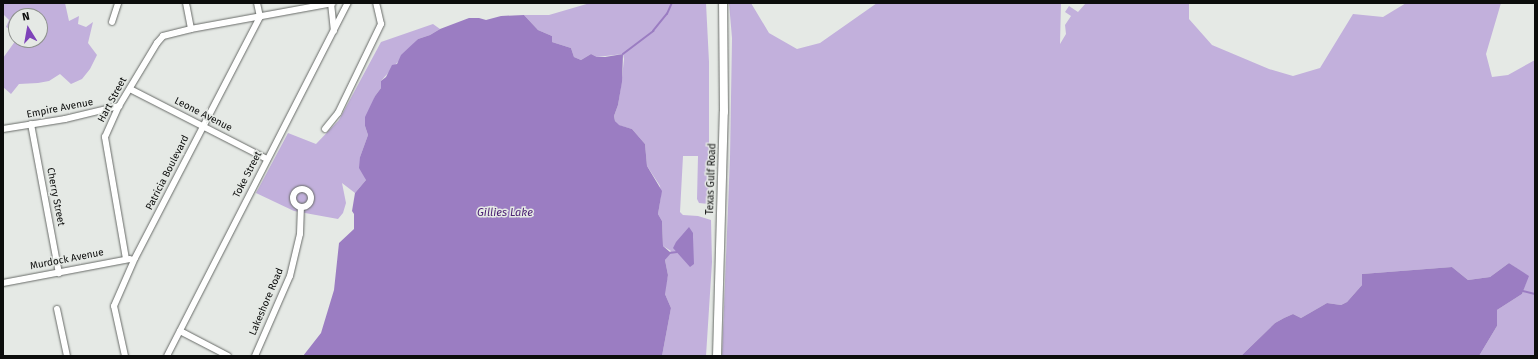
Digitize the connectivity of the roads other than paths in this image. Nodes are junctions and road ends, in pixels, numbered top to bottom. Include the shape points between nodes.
1 (118, 3) edge
2 (186, 3) edge
3 (257, 3) edge
4 (332, 3) edge
5 (348, 3) edge
6 (376, 3) edge
7 (723, 3) edge
8 (260, 17) junction
9 (112, 22) dead end
10 (191, 29) junction
11 (334, 32) junction
12 (130, 89) junction
13 (119, 106) junction
14 (31, 124) junction
15 (204, 125) junction
16 (3, 129) edge
17 (325, 129) dead end
18 (267, 159) junction
19 (301, 208) dead end
20 (135, 258) junction
21 (126, 259) junction
22 (59, 273) junction
23 (3, 283) edge
24 (57, 309) dead end
25 (180, 331) junction
26 (67, 356) edge
27 (125, 356) edge
28 (167, 356) edge
29 (228, 356) edge
30 (255, 356) edge
31 (717, 356) edge

1 - 9 street
2 - 10 street
3 - 8 street
4 - 8 street, Hart Street
4 - 11 street
5 - 11 street, Toke Street
6 - 17 street via 381,24 338,113
7 - 31 main road, Texas Gulf Road via 724,112
8 - 10 street, Hart Street
8 - 15 street, Patricia Boulevard
10 - 12 street, Hart Street via 163,36 150,52
11 - 18 street, Toke Street
12 - 13 street, Hart Street
12 - 15 street, Leone Avenue
13 - 14 street, Empire Avenue
13 - 21 street, Hart Street via 105,137
14 - 16 street, Empire Avenue
14 - 22 street, Cherry Street
15 - 18 street, Leone Avenue
15 - 20 street, Patricia Boulevard
18 - 25 street, Toke Street
19 - 30 street, Lakeshore Road via 300,234 290,276
20 - 21 street, Murdock Avenue
20 - 27 street, Patricia Boulevard via 114,306
21 - 22 street, Murdock Avenue
22 - 23 street, Murdock Avenue
24 - 26 street
25 - 28 street, Toke Street
25 - 29 street

